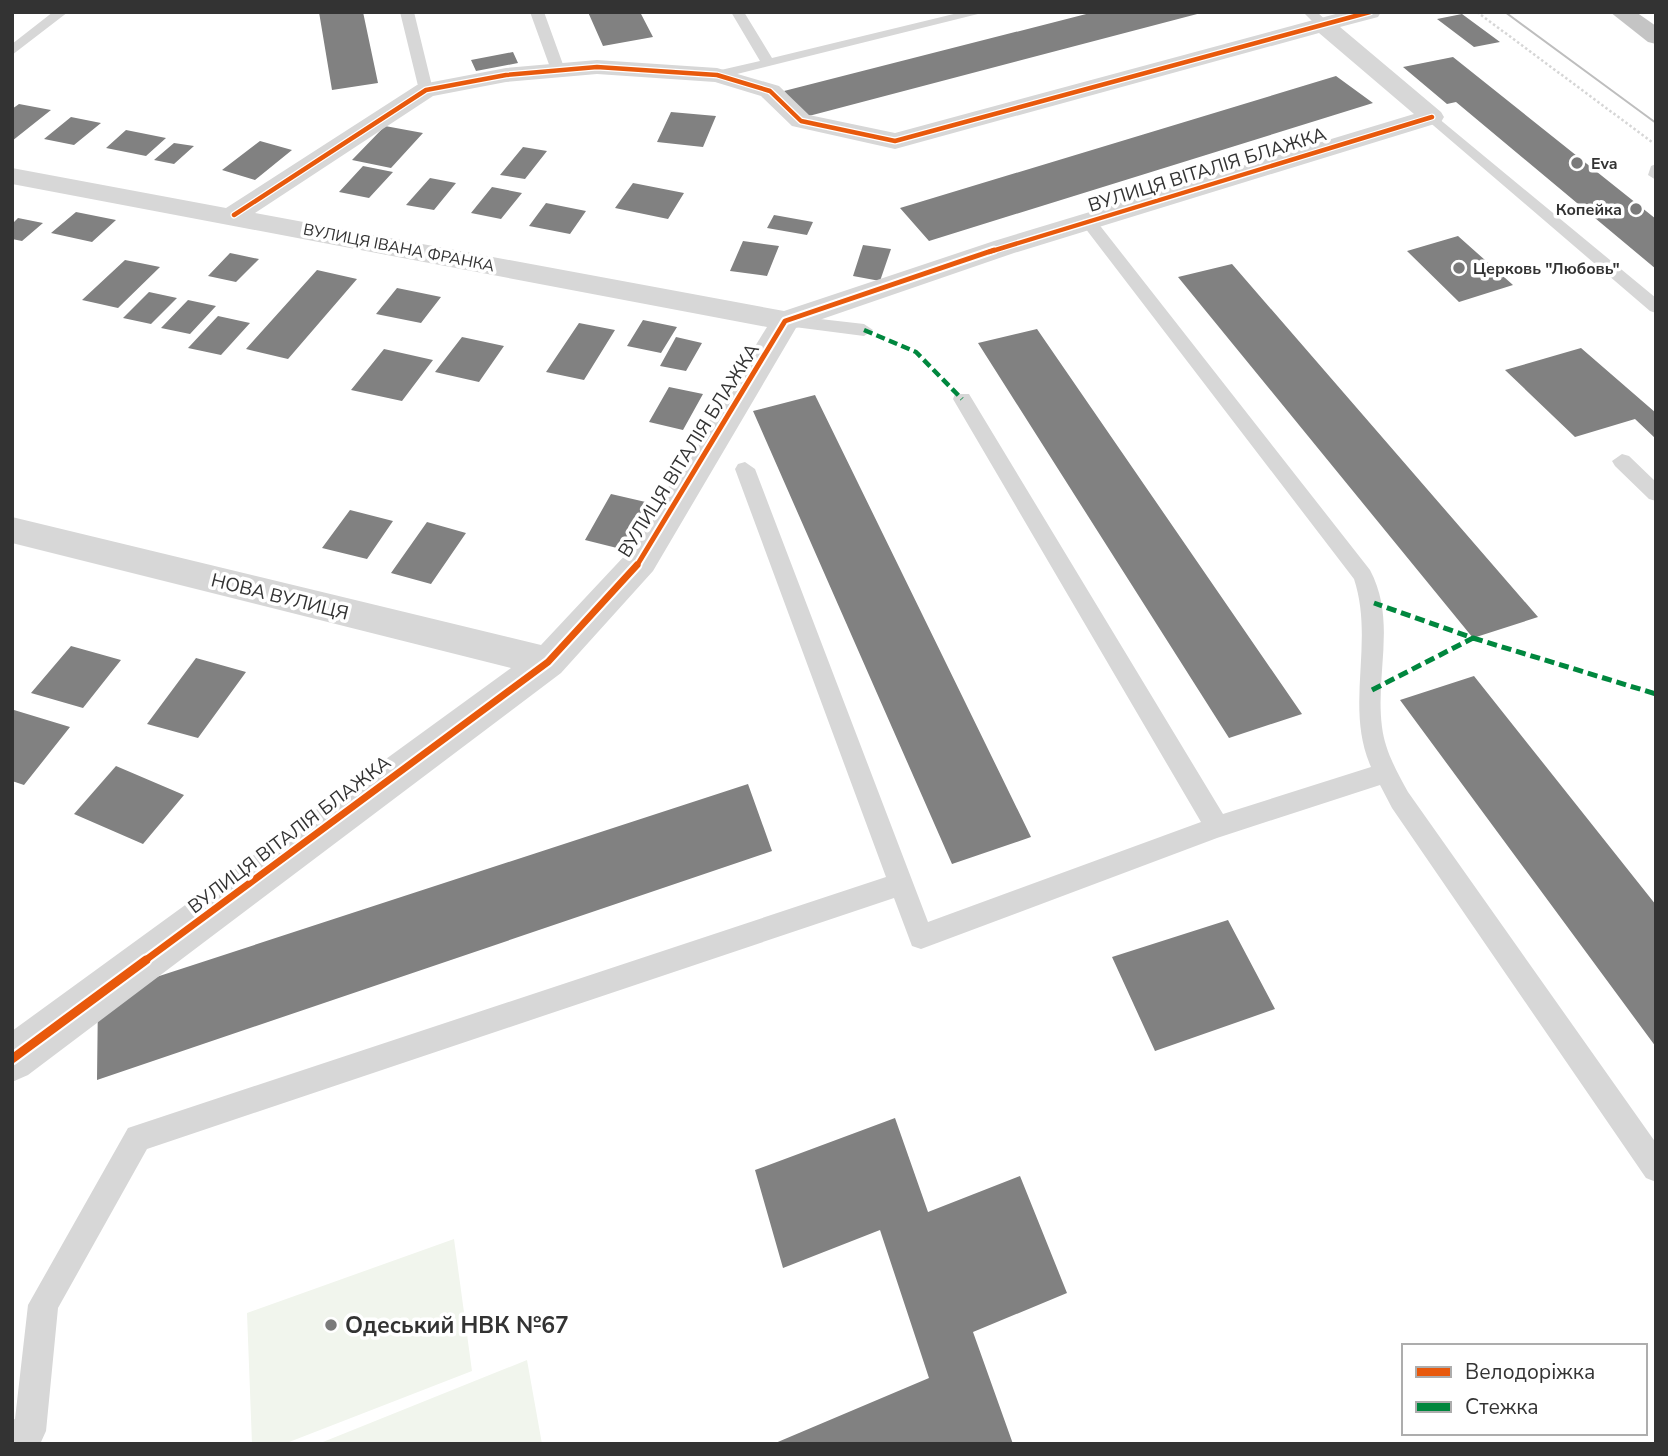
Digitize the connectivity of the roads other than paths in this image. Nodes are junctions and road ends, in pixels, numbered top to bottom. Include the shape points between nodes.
1 (62, 12) edge
2 (407, 12) edge
3 (537, 12) edge
4 (737, 12) edge
5 (980, 12) edge
6 (1370, 12) edge
7 (1621, 12) edge
8 (934, 17) edge
9 (1317, 19) edge
10 (1656, 37) edge
11 (12, 51) edge
12 (768, 63) junction
13 (558, 70) junction
14 (717, 75) junction
15 (426, 90) junction
16 (1432, 117) junction
17 (1656, 169) edge
18 (1656, 175) edge
19 (12, 176) edge
20 (234, 215) junction
21 (1088, 222) junction
22 (1656, 307) edge
23 (785, 321) junction
24 (864, 330) dead end
25 (962, 400) dead end
26 (1622, 461) dead end
27 (745, 468) dead end
28 (1656, 494) edge
29 (12, 530) edge
30 (548, 662) junction
31 (1386, 773) junction
32 (1217, 827) junction
33 (901, 884) junction
34 (12, 1059) edge
35 (1656, 1168) edge
36 (12, 1436) edge

1 - 11 lane
2 - 15 lane
3 - 13 lane
4 - 12 lane
5 - 8 lane
6 - 9 street
7 - 10 highway
8 - 12 lane
9 - 14 street via 894,141 801,121 770,91
9 - 16 street
12 - 14 lane
13 - 14 street via 597,67
13 - 15 street
15 - 20 street
16 - 21 street, ВУЛИЦЯ ВІТАЛІЯ БЛАЖКА
16 - 22 lane
17 - 18 lane
19 - 20 street, ВУЛИЦЯ ІВАНА ФРАНКА
20 - 23 street, ВУЛИЦЯ ІВАНА ФРАНКА
21 - 23 street, ВУЛИЦЯ ВІТАЛІЯ БЛАЖКА
21 - 31 lane via 1363,576 1374,603 1377,629 1370,721
23 - 24 lane
23 - 30 street, ВУЛИЦЯ ВІТАЛІЯ БЛАЖКА via 641,561
25 - 32 lane
26 - 28 lane
27 - 33 lane
29 - 30 street, НОВА ВУЛИЦЯ
30 - 34 street, ВУЛИЦЯ ВІТАЛІЯ БЛАЖКА
31 - 32 lane
31 - 35 lane via 1400,800
32 - 33 lane via 921,937
33 - 36 lane via 138,1138 43,1305 30,1431

